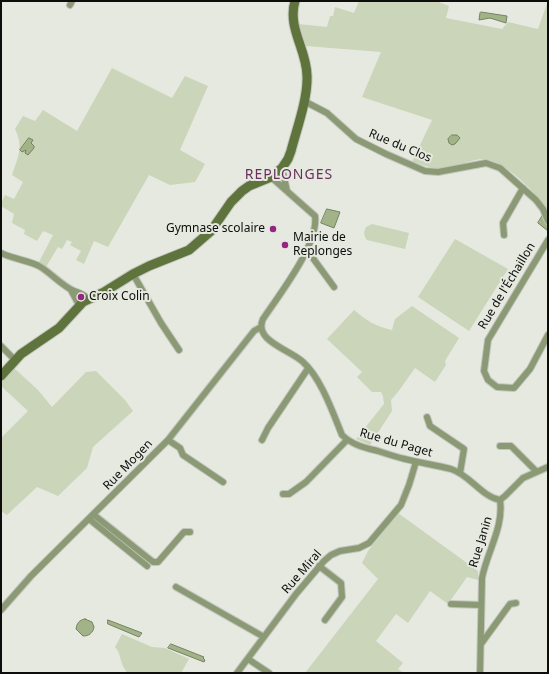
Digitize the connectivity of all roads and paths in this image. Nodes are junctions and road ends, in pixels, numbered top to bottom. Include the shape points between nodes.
1 (295, 1) edge
2 (304, 101) junction
3 (282, 168) junction
4 (271, 177) junction
5 (523, 188) junction
6 (287, 191) junction
7 (548, 221) edge
8 (504, 234) dead end
9 (548, 240) edge
10 (307, 250) junction
11 (1, 253) edge
12 (133, 274) junction
13 (334, 287) dead end
14 (71, 290) junction
15 (88, 299) junction
16 (79, 305) junction
17 (260, 327) junction
18 (548, 335) edge
19 (1, 346) edge
20 (179, 350) dead end
21 (15, 360) junction
22 (309, 369) junction
23 (1, 376) edge
24 (427, 417) dead end
25 (168, 440) junction
26 (262, 440) dead end
27 (347, 440) junction
28 (500, 446) dead end
29 (416, 462) junction
30 (548, 467) edge
31 (536, 471) junction
32 (460, 473) junction
33 (222, 482) dead end
34 (283, 494) dead end
35 (500, 500) junction
36 (92, 517) junction
37 (190, 532) dead end
38 (147, 566) dead end
39 (319, 566) junction
40 (176, 587) dead end
41 (516, 603) dead end
42 (451, 604) dead end
43 (481, 605) junction
44 (1, 610) edge
45 (325, 620) dead end
46 (264, 637) junction
47 (481, 644) junction
48 (248, 658) junction
49 (237, 673) edge
50 (269, 673) edge
51 (480, 673) edge

1 - 2 street via 293,23 307,75
2 - 3 street via 291,151
2 - 5 street, Rue du Clos via 326,113 356,139 425,171 438,172 486,163 500,168
3 - 4 street
3 - 6 street
4 - 6 street
4 - 12 street via 242,191 211,231 189,250
5 - 7 street, Rue du Clos via 543,209
5 - 8 street via 503,223
6 - 10 street via 315,216
9 - 18 street, Rue de l'Échaillon via 488,340 484,371 488,380 497,387 514,388 530,369
10 - 13 street
10 - 17 street
11 - 14 street via 40,266
12 - 15 street
12 - 20 street
14 - 15 street
14 - 16 street
15 - 16 street
16 - 21 street via 53,333
17 - 22 street, Rue du Paget via 263,334 272,342 303,362
17 - 25 street, Rue Mogen via 254,331
19 - 21 street
21 - 23 street
22 - 26 street
22 - 27 street, Rue du Paget via 319,383 342,435
24 - 32 street via 430,426 464,449
25 - 33 street via 180,448 183,455
25 - 36 street, Rue Mogen
27 - 29 street, Rue du Paget
27 - 34 street via 306,482 289,494
28 - 31 street via 511,446
29 - 32 street, Rue du Paget
29 - 39 street, Rue Miral via 401,505 369,543 335,553
30 - 31 street
31 - 35 street via 517,482
32 - 35 street, Rue du Paget via 489,496
35 - 43 street, Rue Janin via 498,526 484,566
36 - 37 street via 153,562 158,562 184,532
36 - 38 street
36 - 44 street, Rue Mogen via 31,576
39 - 45 street via 341,583 342,596
39 - 46 street, Rue Miral
40 - 46 street
41 - 47 street via 510,604
42 - 43 street
43 - 47 street, Rue Janin
46 - 48 street, Rue Miral
47 - 51 street, Rue Janin
48 - 49 street, Rue Miral
48 - 50 street

